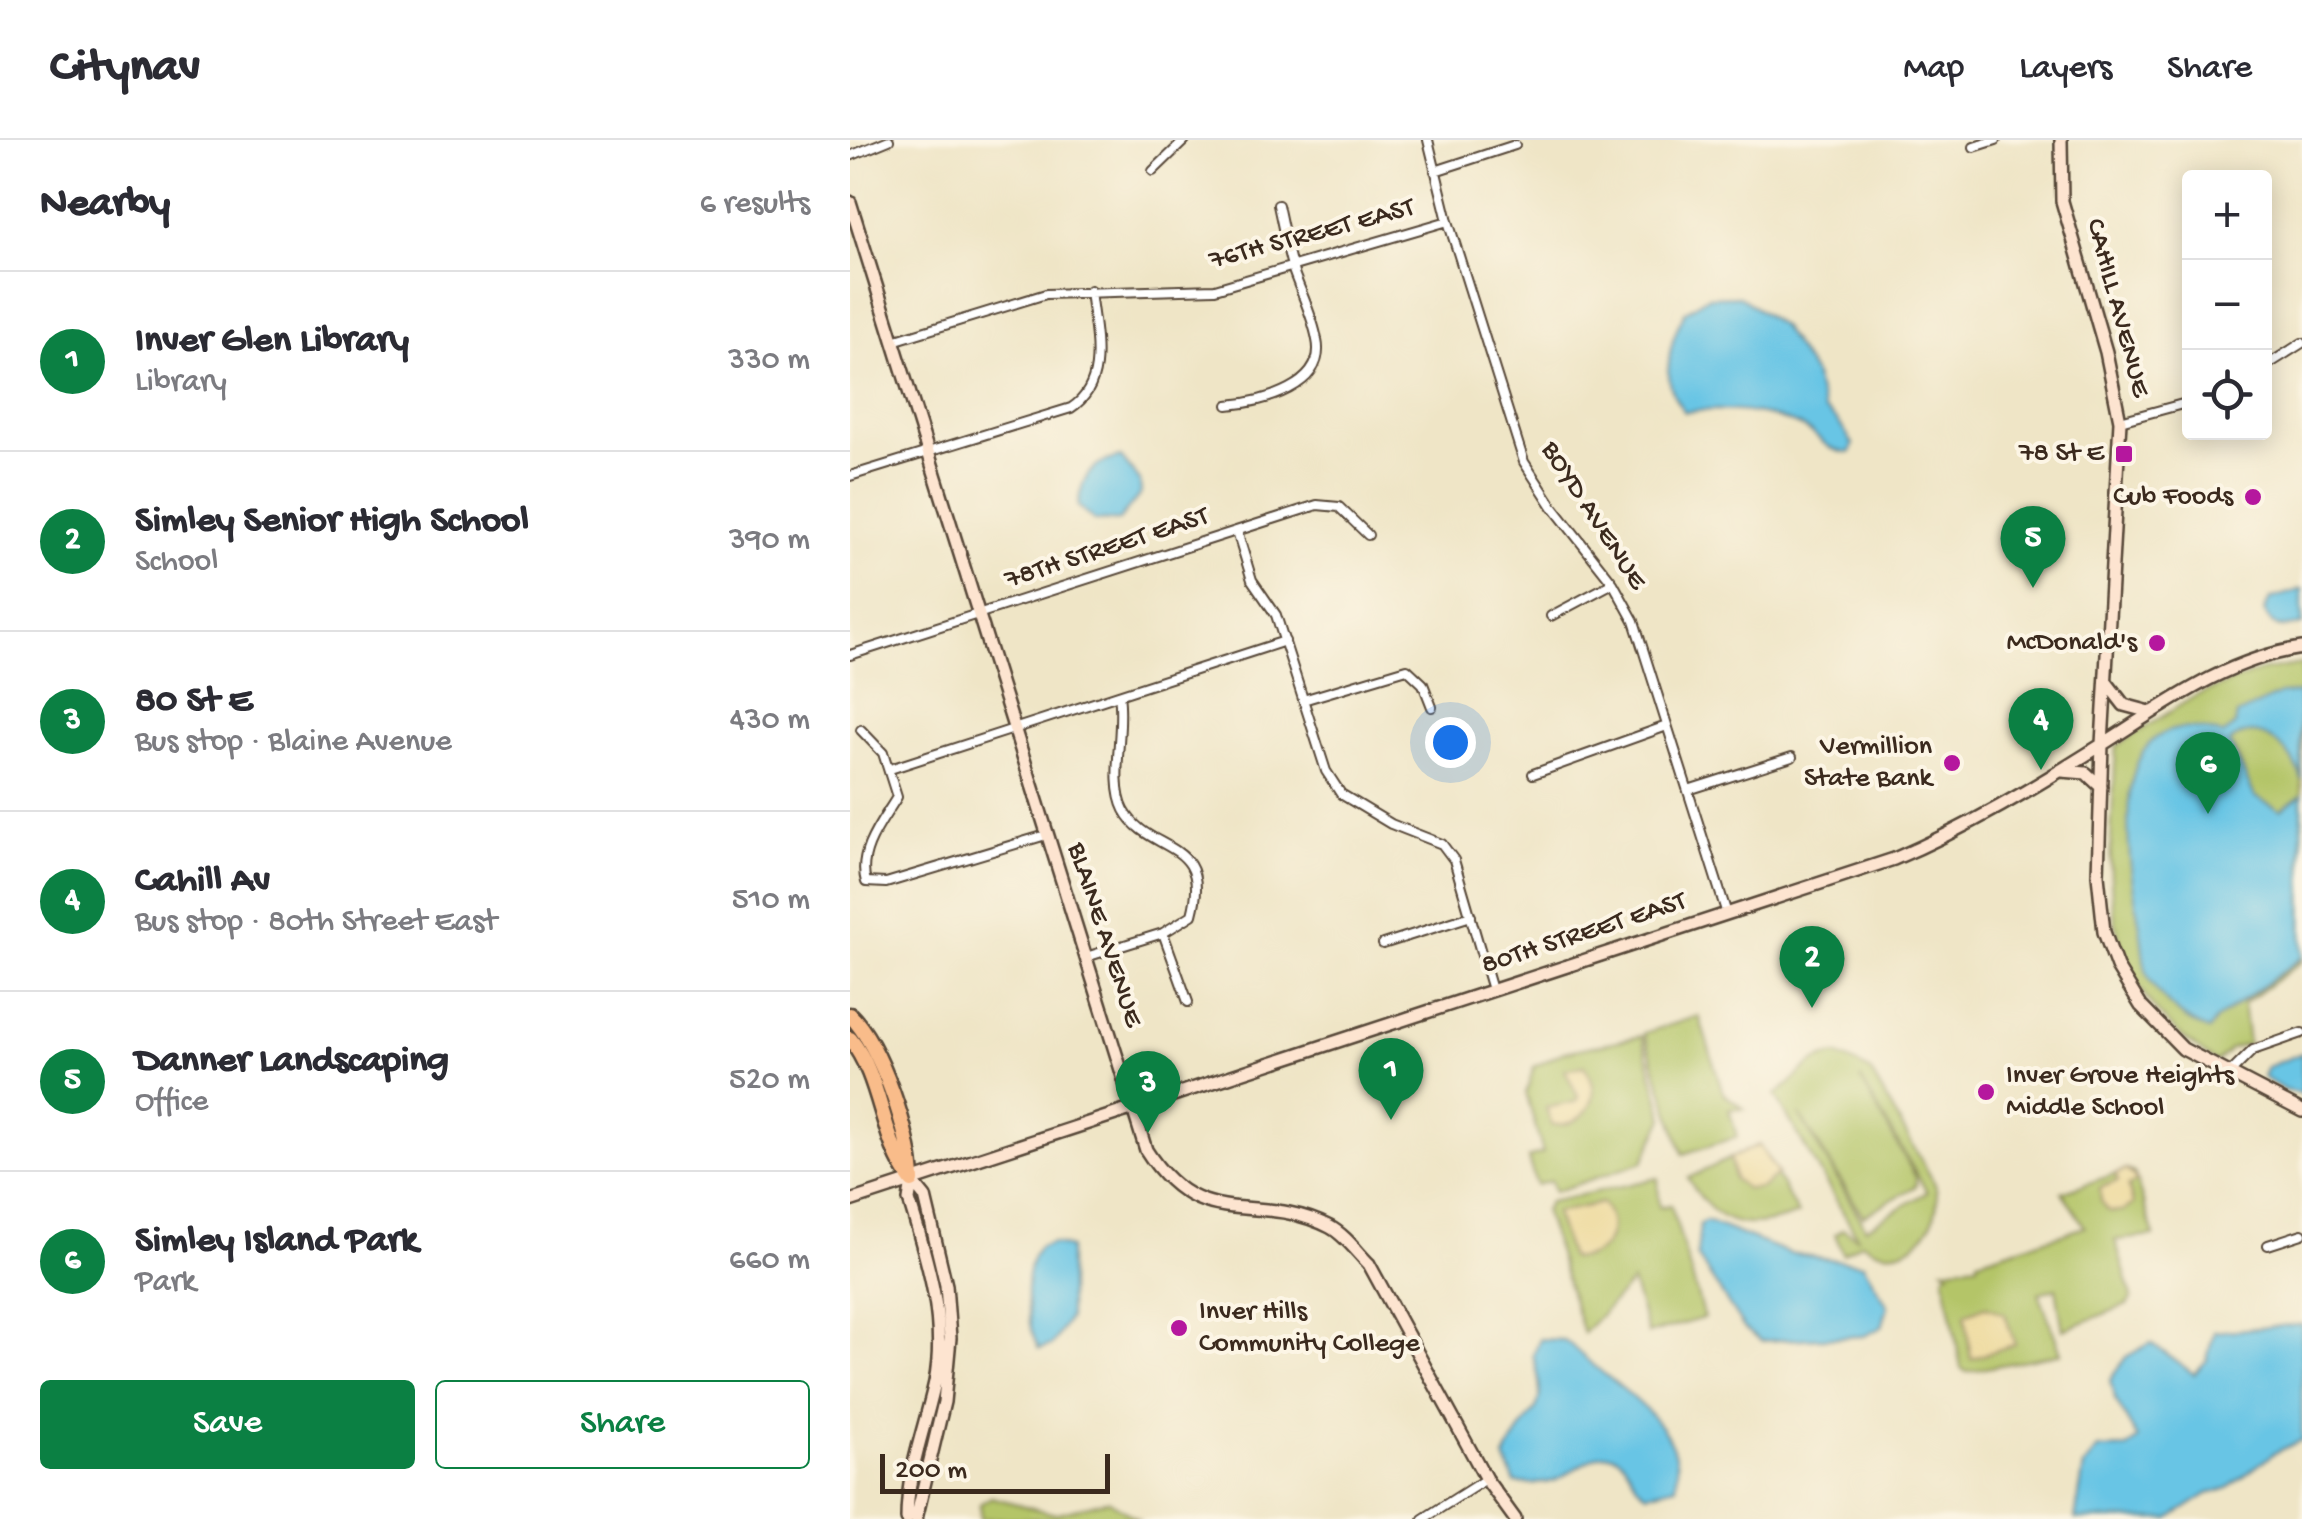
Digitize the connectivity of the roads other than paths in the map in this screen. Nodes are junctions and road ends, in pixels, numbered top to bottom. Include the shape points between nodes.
1 (889, 140) edge
2 (1184, 140) edge
3 (1428, 140) edge
4 (1996, 140) edge
5 (2061, 140) edge
6 (1514, 146) dead end
7 (1974, 148) dead end
8 (850, 156) edge
9 (1153, 171) dead end
10 (1435, 171) junction
11 (850, 202) edge
12 (1278, 204) dead end
13 (1448, 220) junction
14 (1292, 266) junction
15 (1090, 290) junction
16 (893, 340) junction
17 (2302, 343) edge
18 (2272, 362) edge
19 (2182, 404) edge
20 (1228, 406) dead end
21 (2120, 421) junction
22 (927, 453) junction
23 (850, 476) edge
24 (1238, 531) junction
25 (1368, 535) dead end
26 (1613, 583) junction
27 (978, 614) junction
28 (1552, 616) dead end
29 (1285, 641) junction
30 (2302, 648) edge
31 (850, 655) edge
32 (2106, 680) junction
33 (1119, 695) junction
34 (1303, 700) junction
35 (1432, 707) dead end
36 (2150, 712) junction
37 (1013, 727) junction
38 (1664, 727) junction
39 (861, 730) dead end
40 (2102, 744) junction
41 (1792, 757) dead end
42 (890, 769) junction
43 (2057, 772) junction
44 (1533, 774) dead end
45 (2101, 787) junction
46 (1688, 790) junction
47 (1046, 835) junction
48 (1727, 914) junction
49 (1470, 916) junction
50 (1163, 933) junction
51 (1384, 944) dead end
52 (1086, 958) junction
53 (1492, 990) junction
54 (1188, 1002) dead end
55 (850, 1015) edge
56 (2302, 1033) edge
57 (850, 1039) edge
58 (2228, 1075) junction
59 (1133, 1108) junction
60 (2302, 1111) edge
61 (912, 1181) junction
62 (850, 1201) edge
63 (2302, 1234) edge
64 (2268, 1246) dead end
65 (1486, 1479) junction
66 (907, 1519) edge
67 (916, 1519) edge
68 (1424, 1519) edge
69 (1515, 1519) edge

1 - 8 street
2 - 9 street
3 - 10 street, BOYD AVENUE
4 - 7 street
5 - 21 street, CAHILL AVENUE via 2062,200
6 - 10 street
10 - 13 street, BOYD AVENUE
11 - 16 street, BLAINE AVENUE
12 - 14 street
13 - 14 street, 76TH STREET EAST
13 - 26 street, BOYD AVENUE via 1524,462
14 - 15 street, 76TH STREET EAST via 1214,288
14 - 20 street via 1318,343 1316,362 1287,390
15 - 16 street, 76TH STREET EAST via 1046,294
15 - 22 street via 1096,378 1088,396 1071,408
16 - 22 street, BLAINE AVENUE
17 - 18 street
19 - 21 street
21 - 32 street, CAHILL AVENUE
22 - 23 street
22 - 27 street, BLAINE AVENUE
24 - 25 street, 78TH STREET EAST via 1317,505 1339,507
24 - 27 street, 78TH STREET EAST
24 - 29 street via 1252,580
26 - 28 street
26 - 38 street, BOYD AVENUE via 1634,622
27 - 31 street, 78TH STREET EAST
27 - 37 street, BLAINE AVENUE
29 - 33 street
29 - 34 street
30 - 36 street, 80TH STREET EAST via 2224,672
32 - 36 street via 2124,704
32 - 40 street, CAHILL AVENUE
33 - 37 street
33 - 50 street via 1124,723 1117,782 1124,811 1182,852 1199,890 1192,915
34 - 35 street via 1407,669 1423,684
34 - 49 street via 1341,794 1442,844 1454,860
36 - 40 street, 80TH STREET EAST
37 - 42 street
37 - 47 street, BLAINE AVENUE
38 - 44 street
38 - 46 street, BOYD AVENUE
39 - 42 street
40 - 43 street, 80TH STREET EAST
40 - 45 street, CAHILL AVENUE
41 - 46 street
42 - 47 street via 897,797 870,842 862,869 866,882 886,883
43 - 45 street via 2086,773
43 - 48 street, 80TH STREET EAST via 1944,838
45 - 58 street, CAHILL AVENUE via 2100,914 2117,967 2140,1006 2182,1049
46 - 48 street, BOYD AVENUE
47 - 52 street, BLAINE AVENUE
48 - 53 street, 80TH STREET EAST
49 - 51 street
49 - 53 street
50 - 52 street
50 - 54 street
52 - 59 street, BLAINE AVENUE
53 - 59 street, 80TH STREET EAST
55 - 61 highway via 880,1062 912,1159
56 - 58 street via 2252,1050
57 - 61 highway
58 - 60 street, CAHILL AVENUE
59 - 61 street, 80TH STREET EAST
59 - 65 street, BLAINE AVENUE via 1146,1150 1180,1190 1199,1202 1333,1228 1369,1264
61 - 62 street, 80TH STREET EAST
61 - 66 street via 909,1200 939,1319 935,1380
61 - 67 street via 925,1197 951,1322 944,1402
63 - 64 street
65 - 68 street
65 - 69 street, BLAINE AVENUE

